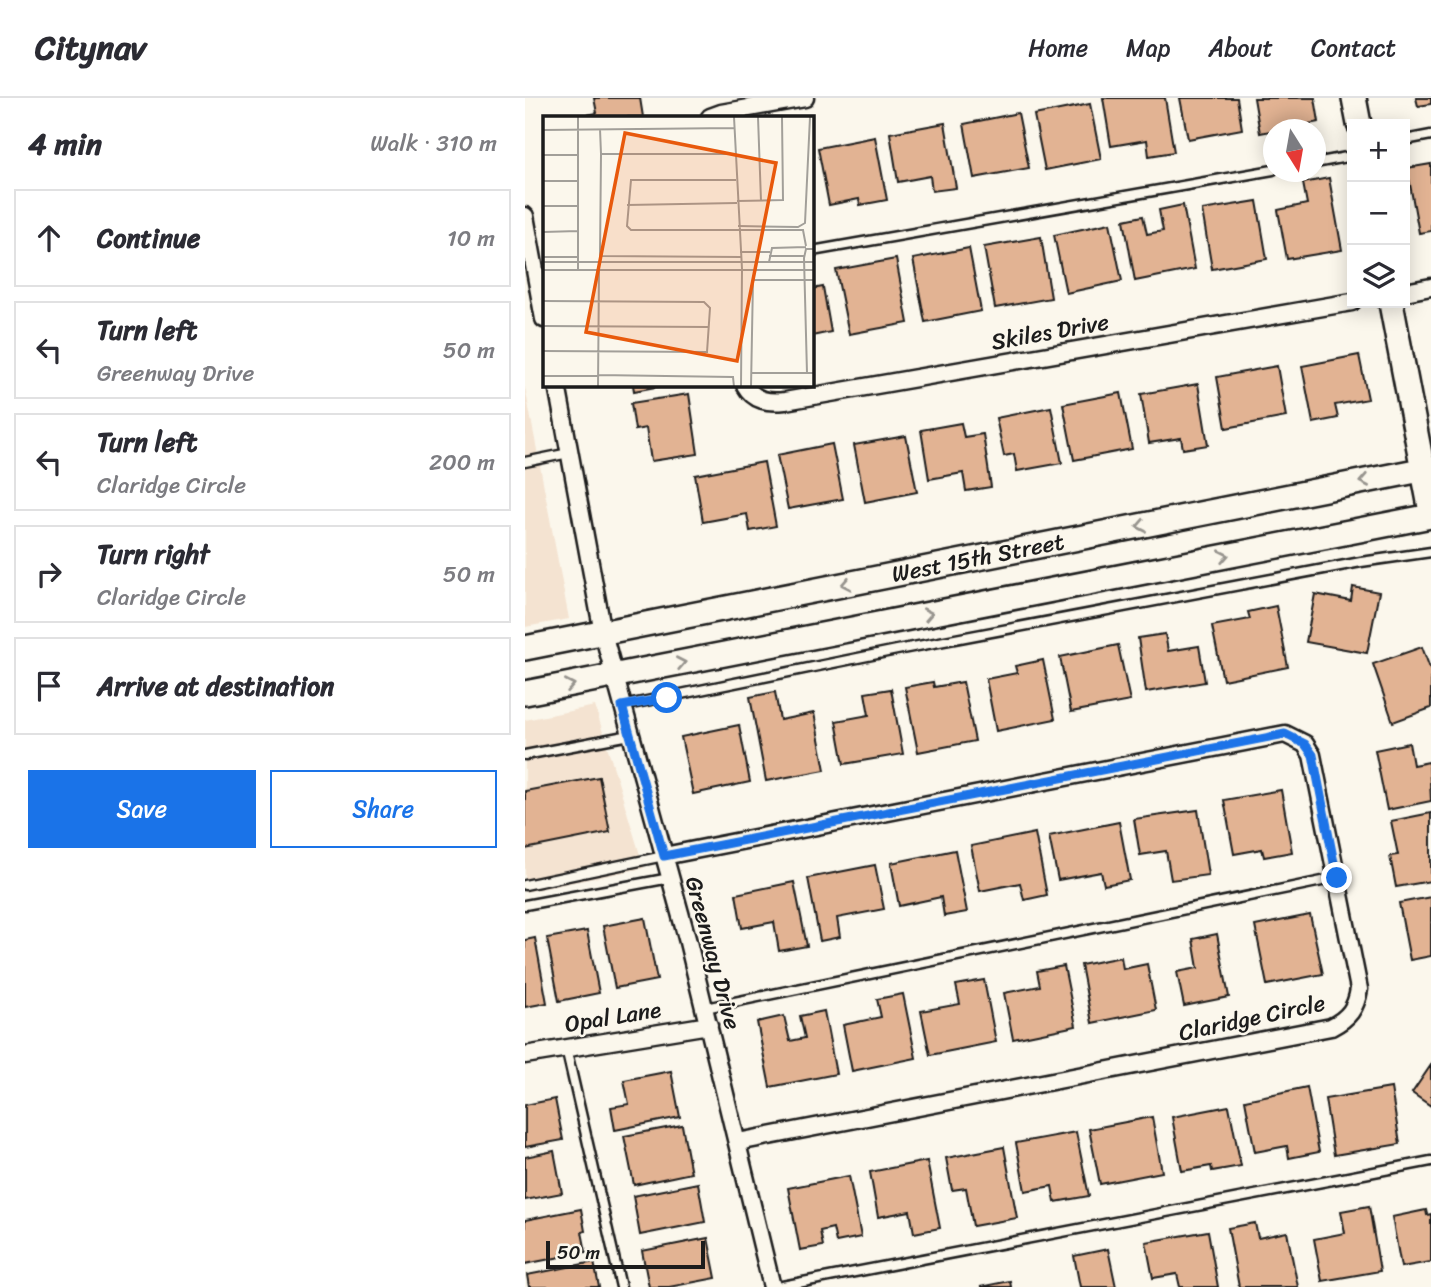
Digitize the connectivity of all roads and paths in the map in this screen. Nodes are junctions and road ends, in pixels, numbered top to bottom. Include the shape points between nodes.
1 (805, 98) edge
2 (1354, 98) edge
3 (714, 116) edge
4 (1358, 119) edge
5 (1431, 135) edge
6 (1410, 139) edge
7 (1347, 157) edge
8 (1326, 161) edge
9 (1263, 172) edge
10 (525, 216) edge
11 (814, 251) edge
12 (1431, 287) edge
13 (1410, 291) edge
14 (1347, 303) edge
15 (1392, 308) edge
16 (543, 314) edge
17 (557, 387) edge
18 (750, 391) edge
19 (569, 453) junction
20 (525, 461) edge
21 (1427, 469) edge
22 (1431, 514) edge
23 (1431, 552) edge
24 (603, 633) junction
25 (525, 648) edge
26 (614, 676) junction
27 (525, 693) edge
28 (622, 706) junction
29 (630, 735) junction
30 (525, 755) edge
31 (664, 856) junction
32 (670, 878) junction
33 (1337, 878) junction
34 (525, 884) edge
35 (525, 905) edge
36 (707, 1016) junction
37 (566, 1048) junction
38 (525, 1055) edge
39 (738, 1142) junction
40 (1431, 1161) edge
41 (621, 1287) edge
42 (775, 1287) edge

1 - 3 street
2 - 4 main road
5 - 6 lane
7 - 8 lane
9 - 11 lane
10 - 16 street
12 - 13 street
14 - 18 street, Skiles Drive via 785,401 770,403
15 - 21 main road
17 - 19 street, Greenway Drive
19 - 20 lane
19 - 24 street, Greenway Drive
21 - 22 main road
21 -> 24 main road, West 15th Street
26 -> 22 main road, West 15th Street
23 - 28 lane via 897,650
24 - 25 main road, West 15th Street
24 - 26 street, Greenway Drive
27 -> 26 main road, West 15th Street
26 - 28 street, Greenway Drive
28 - 29 street, Greenway Drive
29 - 30 lane
29 - 31 street, Greenway Drive
31 - 32 street, Greenway Drive
31 - 33 street, Claridge Circle via 1285,734 1305,744 1313,755
31 - 34 lane
32 - 35 lane
32 - 36 street, Greenway Drive
33 - 36 lane
33 - 39 street, Claridge Circle via 1359,989 1352,1011 1331,1027
36 - 37 street, Opal Lane
36 - 39 street, Greenway Drive
37 - 38 street, Opal Lane
37 - 41 lane
39 - 42 street, Greenway Drive
40 - 42 lane

